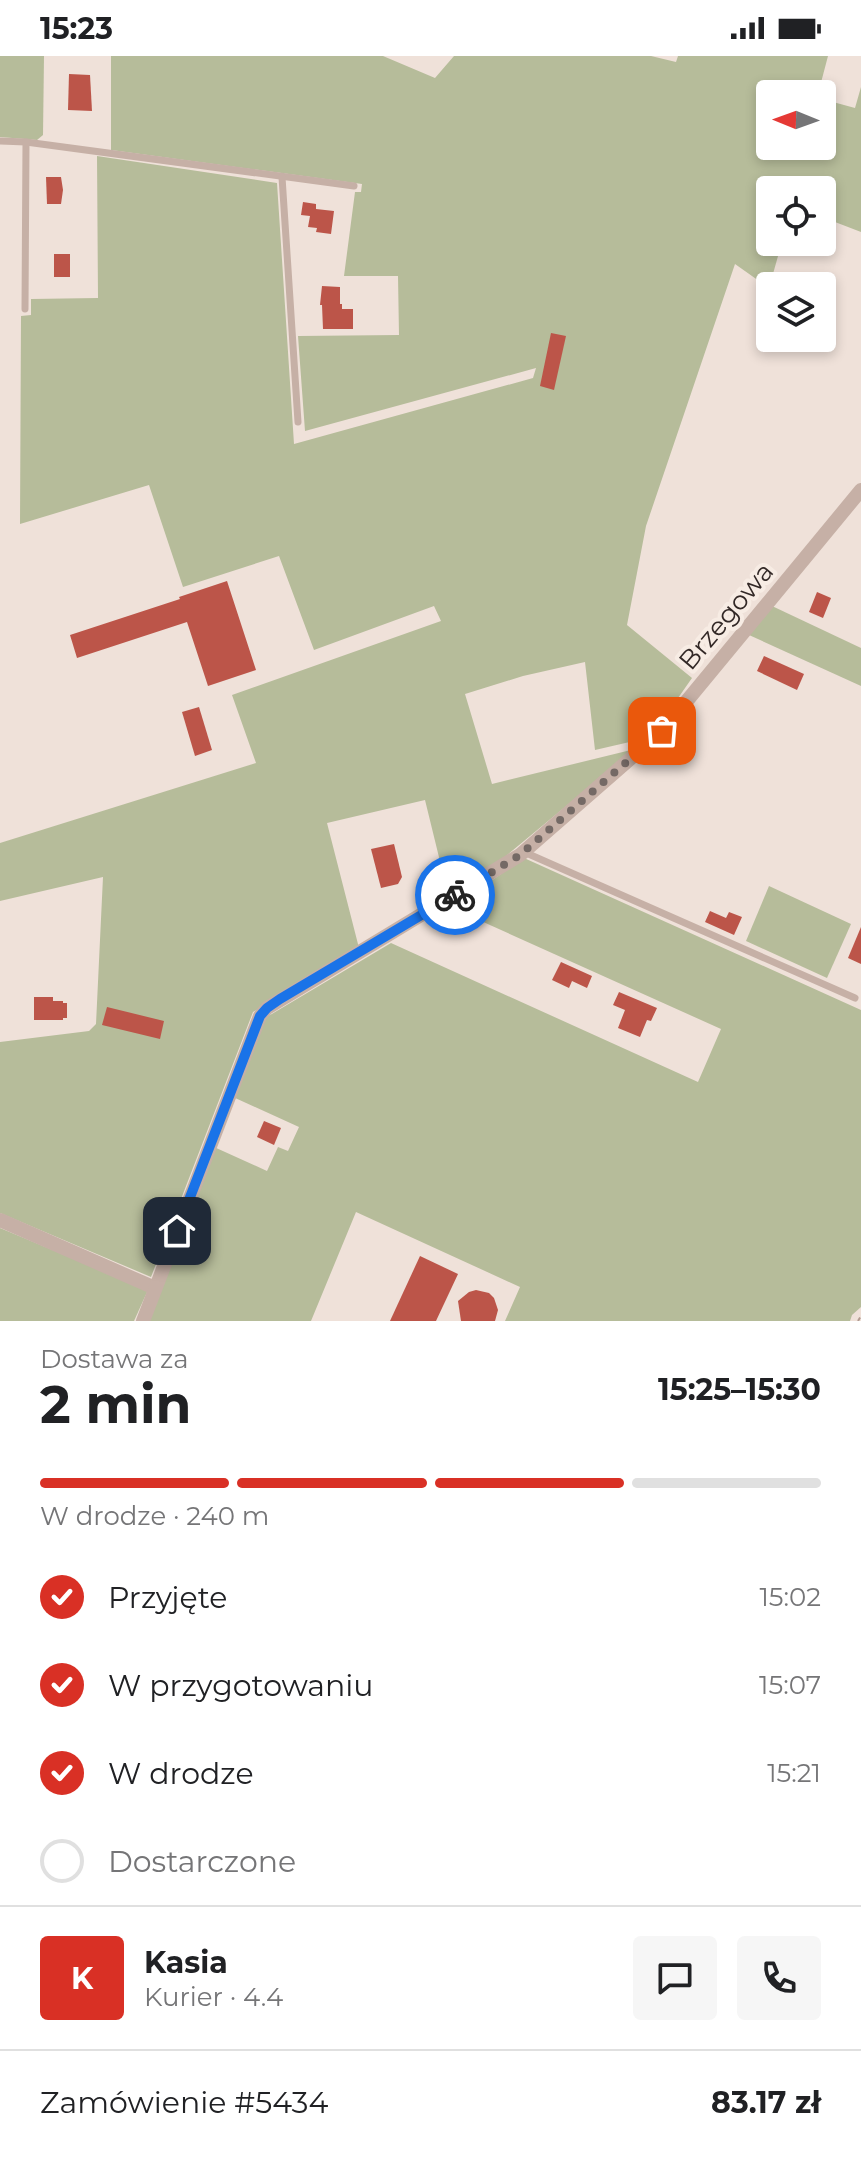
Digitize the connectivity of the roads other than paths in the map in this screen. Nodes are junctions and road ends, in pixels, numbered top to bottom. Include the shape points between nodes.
1 (0, 141) edge
2 (26, 142) junction
3 (282, 177) junction
4 (354, 186) dead end
5 (25, 309) dead end
6 (298, 422) dead end
7 (861, 490) edge
8 (524, 852) junction
9 (855, 998) dead end
10 (0, 1220) edge
11 (155, 1288) junction
12 (143, 1321) edge

1 - 2 lane
2 - 3 lane
2 - 5 lane
3 - 4 lane
3 - 6 lane
7 - 8 street, Brzegowa via 662,731
8 - 9 lane
8 - 11 street, Brzegowa via 260,1016
10 - 11 street
11 - 12 street, Brzegowa

